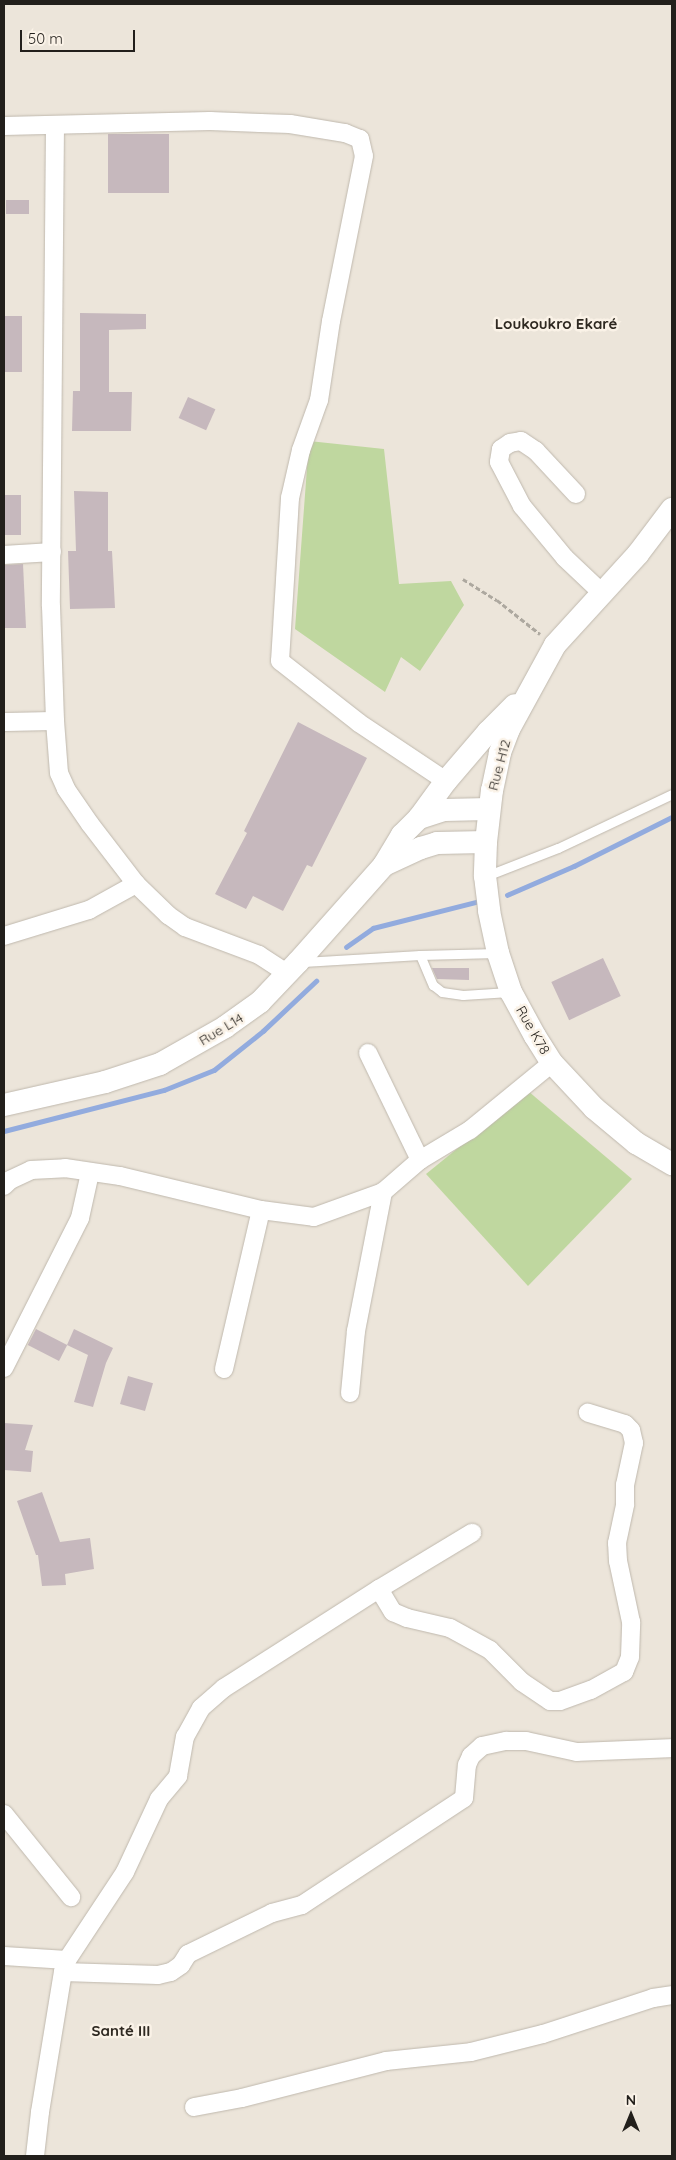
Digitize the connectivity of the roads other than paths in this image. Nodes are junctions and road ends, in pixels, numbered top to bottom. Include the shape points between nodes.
1 (55, 125) junction
2 (4, 126) edge
3 (576, 494) dead end
4 (672, 509) edge
5 (52, 552) junction
6 (4, 554) edge
7 (602, 593) junction
8 (528, 692) junction
9 (54, 721) junction
10 (4, 722) edge
11 (446, 781) junction
12 (672, 794) edge
13 (489, 808) junction
14 (419, 818) junction
15 (486, 842) junction
16 (384, 865) junction
17 (485, 876) junction
18 (136, 884) junction
19 (4, 936) edge
20 (498, 953) junction
21 (420, 955) junction
22 (292, 968) junction
23 (511, 992) junction
24 (368, 1053) dead end
25 (552, 1063) junction
26 (4, 1105) edge
27 (420, 1160) junction
28 (672, 1164) edge
29 (90, 1173) junction
30 (4, 1186) edge
31 (383, 1192) junction
32 (261, 1210) junction
33 (4, 1368) edge
34 (224, 1369) dead end
35 (350, 1393) dead end
36 (588, 1412) dead end
37 (472, 1533) dead end
38 (379, 1589) junction
39 (672, 1748) edge
40 (4, 1814) edge
41 (71, 1897) dead end
42 (4, 1956) edge
43 (65, 1966) junction
44 (672, 1994) edge
45 (194, 2107) dead end
46 (35, 2156) edge

1 - 2 street
1 - 5 street
1 - 11 street via 290,124 344,133 360,139 364,156 331,321 319,400 301,450 290,498 280,661 359,724
3 - 7 street via 536,451 521,441 501,449 499,462 522,506 565,558
4 - 7 street via 638,554
5 - 6 street
5 - 9 street
7 - 8 street via 556,645
8 - 11 street
8 - 13 street, Rue H12 via 500,753
9 - 10 street
9 - 18 street via 59,773 66,789
11 - 14 street
12 - 17 lane via 558,848
13 - 14 street, Rue L14 via 444,810
13 - 15 street, Rue H12
14 - 16 street, Rue L14 via 402,835
15 - 16 street, Rue L14 via 437,844
15 - 17 street, Rue K78
16 - 22 street, Rue L14
17 - 20 street, Rue K78
18 - 19 street via 89,910
18 - 22 street via 185,927
20 - 21 lane
20 - 23 street, Rue K78
21 - 22 lane
21 - 23 lane via 433,985 442,992 463,995
22 - 26 street, Rue L14 via 248,1012 160,1064 105,1082
23 - 25 street, Rue K78
24 - 27 street
25 - 27 street via 470,1130
25 - 28 street, Rue K78 via 616,1128
27 - 31 street
29 - 30 street via 64,1168 31,1170
29 - 32 street via 120,1176
29 - 33 street via 80,1218
31 - 32 street via 314,1217
31 - 35 street via 356,1331
32 - 34 street
36 - 38 street via 625,1424 631,1430 634,1443 617,1543 631,1622 630,1657 624,1672 591,1690 560,1701 550,1701 522,1682 490,1650 450,1628 393,1612
37 - 38 street
38 - 43 street via 224,1688 202,1708 185,1737 178,1776 159,1799 125,1872
39 - 43 street via 577,1752 526,1741 482,1746 467,1765 464,1798 302,1905 272,1913 188,1954 171,1972 158,1975
40 - 41 street
42 - 43 street
43 - 46 street
44 - 45 street via 543,2034 471,2052 386,2061

